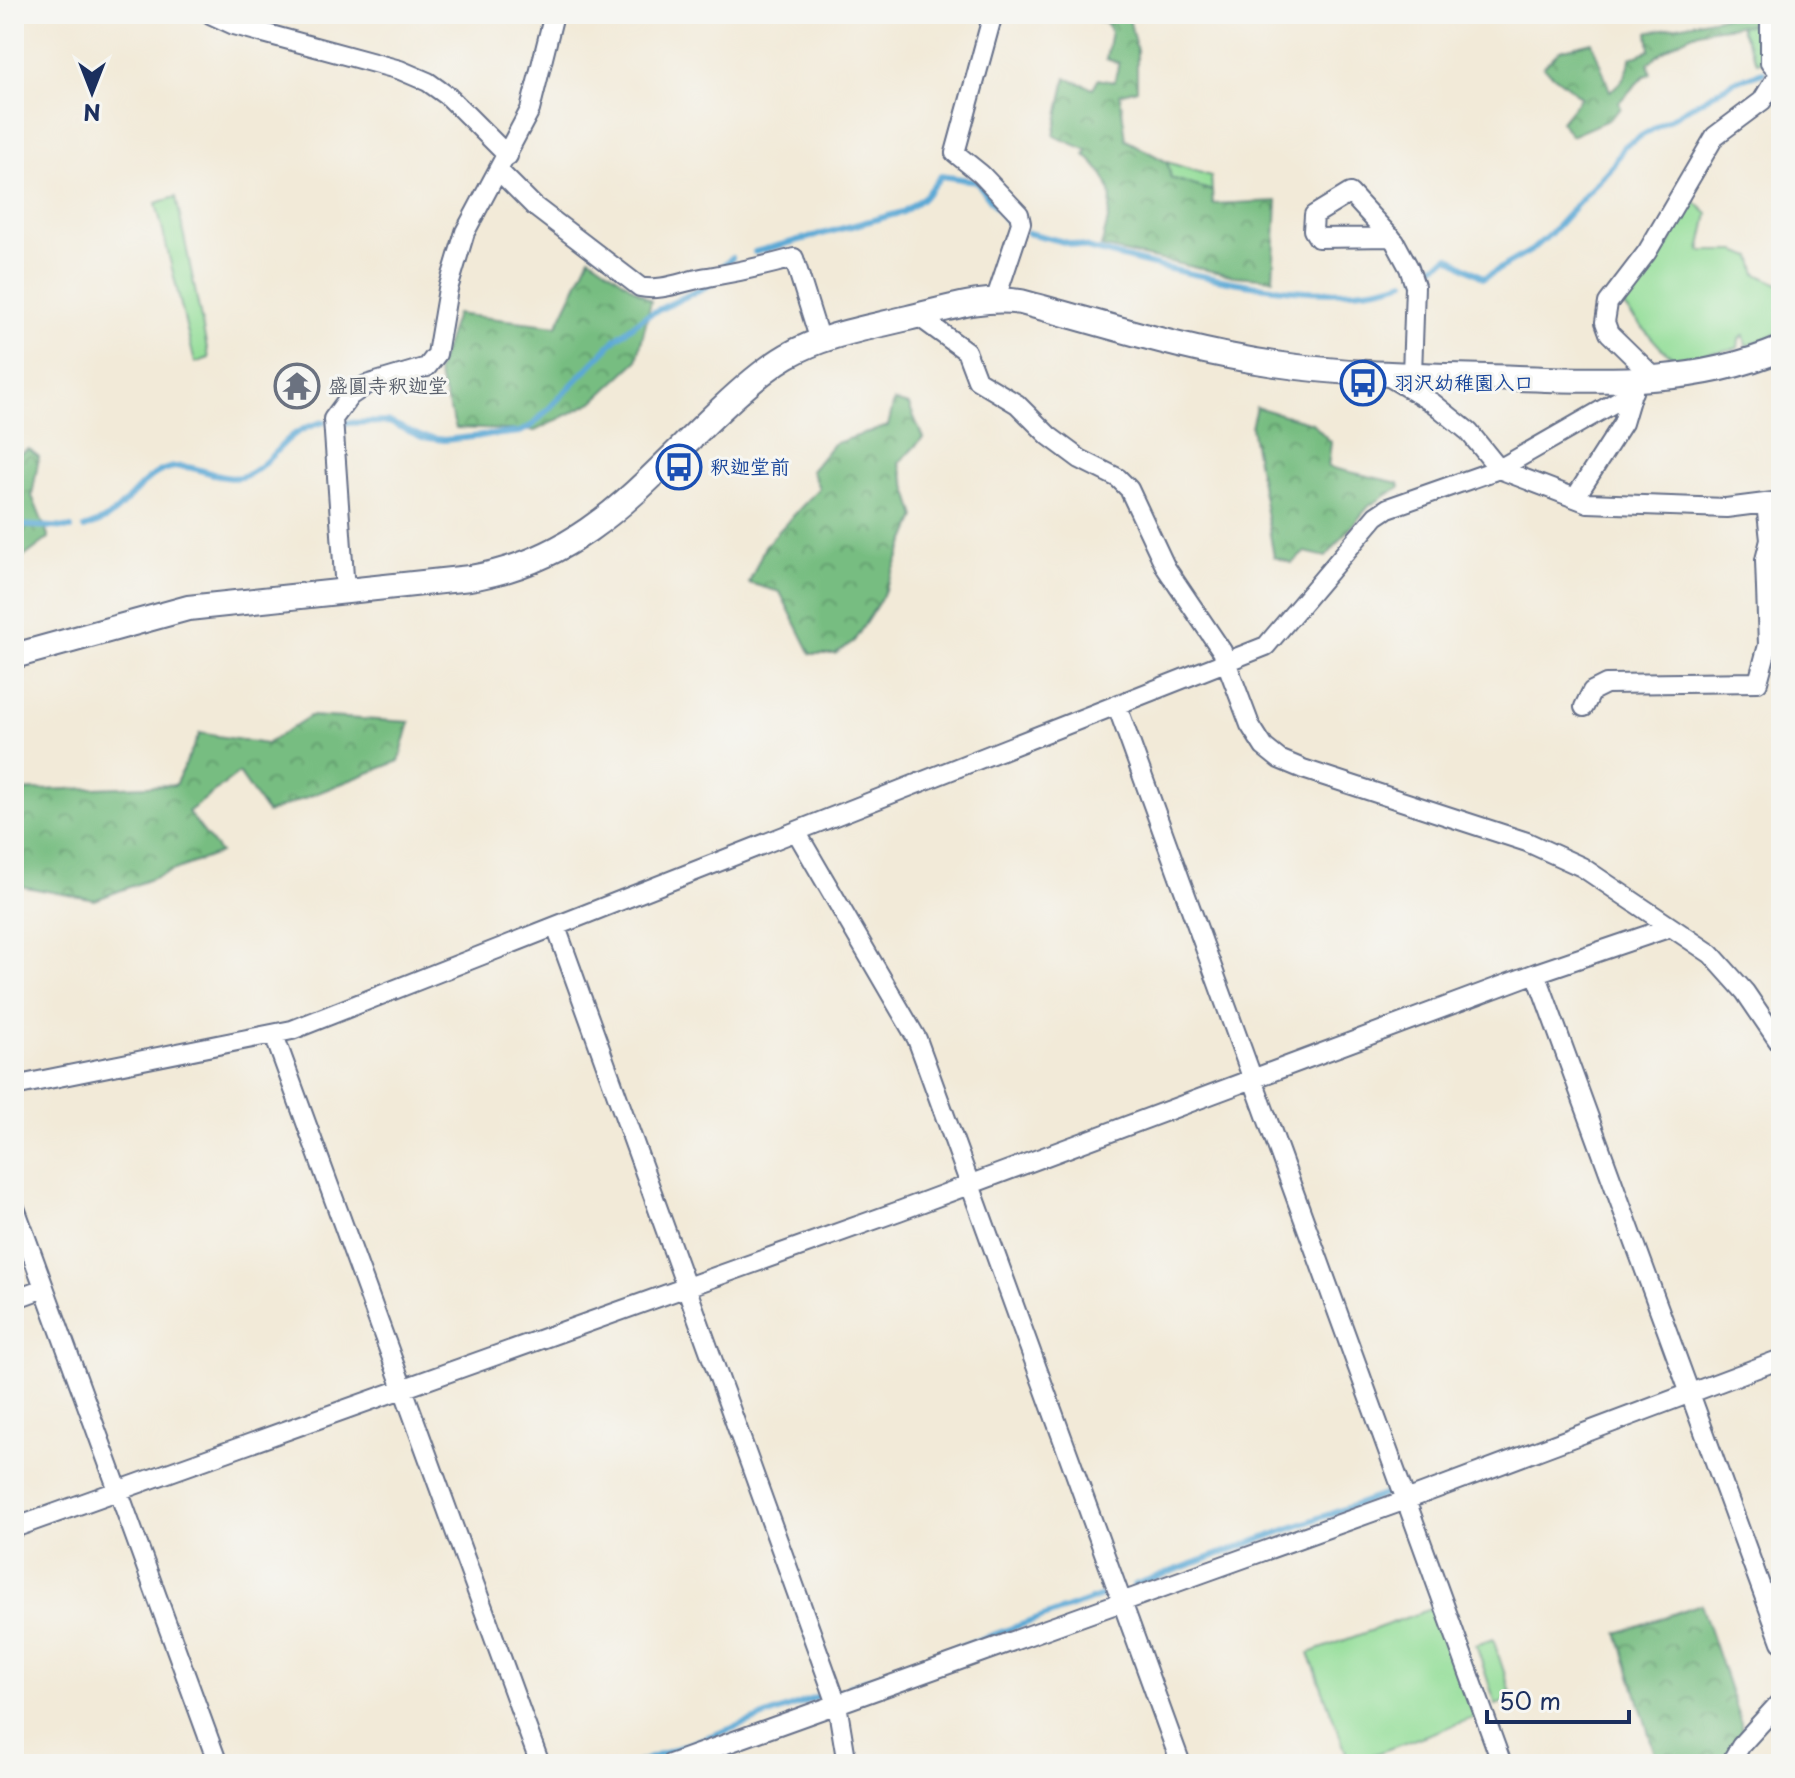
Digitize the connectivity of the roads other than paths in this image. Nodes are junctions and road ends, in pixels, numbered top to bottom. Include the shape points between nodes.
1 (210, 14) edge
2 (554, 14) edge
3 (993, 14) edge
4 (1770, 14) edge
5 (504, 164) junction
6 (1391, 237) dead end
7 (996, 298) junction
8 (918, 316) junction
9 (820, 341) junction
10 (1781, 349) edge
11 (1384, 373) junction
12 (1412, 374) junction
13 (1642, 384) junction
14 (1499, 469) junction
15 (1575, 498) junction
16 (1774, 502) edge
17 (345, 591) junction
18 (14, 656) edge
19 (1227, 663) junction
20 (1117, 706) junction
21 (1584, 707) dead end
22 (797, 833) junction
23 (556, 927) junction
24 (1671, 927) junction
25 (1536, 973) junction
26 (274, 1035) junction
27 (1781, 1045) edge
28 (1252, 1077) junction
29 (14, 1086) edge
30 (971, 1183) junction
31 (14, 1205) edge
32 (686, 1285) junction
33 (44, 1288) junction
34 (14, 1299) edge
35 (1781, 1359) edge
36 (401, 1387) junction
37 (1688, 1393) junction
38 (118, 1490) junction
39 (1406, 1500) junction
40 (14, 1528) edge
41 (1121, 1601) junction
42 (1781, 1642) edge
43 (1781, 1701) edge
44 (837, 1704) junction
45 (218, 1764) edge
46 (540, 1764) edge
47 (670, 1764) edge
48 (847, 1764) edge
49 (1181, 1764) edge
50 (1502, 1764) edge
51 (1730, 1764) edge

1 - 5 street via 428,82 449,97
2 - 5 street via 530,110
3 - 7 street via 955,153 1019,214 1021,223
4 - 13 street via 1770,63 1779,73 1775,83 1753,110 1715,136 1647,252 1608,303 1609,333
5 - 9 street via 534,206 640,287 654,290 724,277 794,258
5 - 17 street via 465,232 437,354 427,367 366,385 333,419
6 - 12 street via 1415,286
7 - 8 street
7 - 11 street via 1272,364
8 - 9 street
8 - 19 street via 966,351 977,380 1017,404 1080,459 1129,489 1166,568
9 - 17 street via 784,357 744,388 619,509 535,561 484,576
10 - 13 street via 1720,371
11 - 12 street
11 - 14 street via 1469,432
12 - 13 street
13 - 14 street
13 - 15 street
14 - 15 street
14 - 19 street via 1376,516 1266,646
15 - 16 street via 1696,508
16 - 21 street via 1765,560 1768,645 1758,682 1606,684 1592,691
17 - 18 street via 170,611
19 - 20 street
19 - 24 street via 1250,725 1279,759 1527,842 1582,867
20 - 22 street
20 - 28 street
22 - 23 street
22 - 30 street via 917,1039
23 - 26 street
23 - 32 street
24 - 25 street
24 - 27 street via 1711,954
25 - 28 street
25 - 37 street
26 - 29 street
26 - 36 street
28 - 30 street
28 - 39 street
30 - 32 street
30 - 41 street
31 - 33 street
32 - 36 street
32 - 44 street
33 - 34 street
33 - 38 street
35 - 37 street
36 - 38 street
36 - 46 street
37 - 39 street
37 - 42 street
38 - 40 street
38 - 45 street
39 - 41 street
39 - 50 street
41 - 44 street
41 - 49 street
43 - 51 street
44 - 47 street
44 - 48 street

